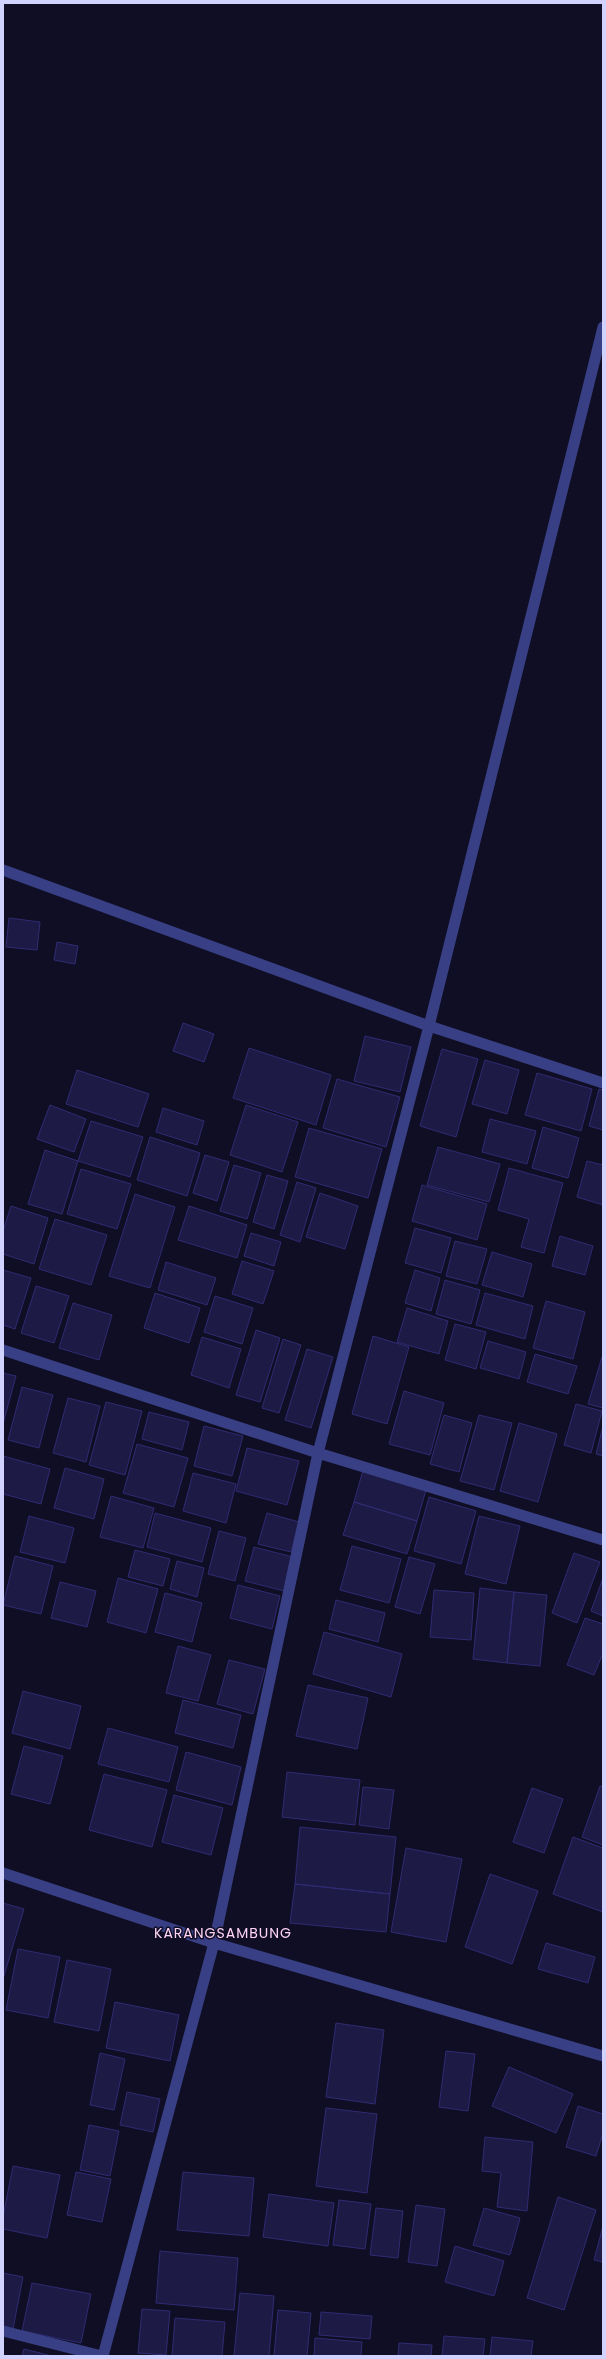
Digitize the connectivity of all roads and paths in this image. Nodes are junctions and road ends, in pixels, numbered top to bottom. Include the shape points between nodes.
1 (603, 327) edge
2 (3, 870) edge
3 (429, 1026) junction
4 (603, 1083) edge
5 (3, 1350) edge
6 (318, 1453) junction
7 (603, 1540) edge
8 (3, 1873) edge
9 (214, 1943) junction
10 (603, 2056) edge
11 (3, 2331) edge
12 (102, 2356) edge

1 - 3 street
2 - 3 street
3 - 4 street
3 - 6 street
5 - 6 street
6 - 7 street
6 - 9 street
8 - 9 street
9 - 10 street
9 - 12 street
11 - 12 street

